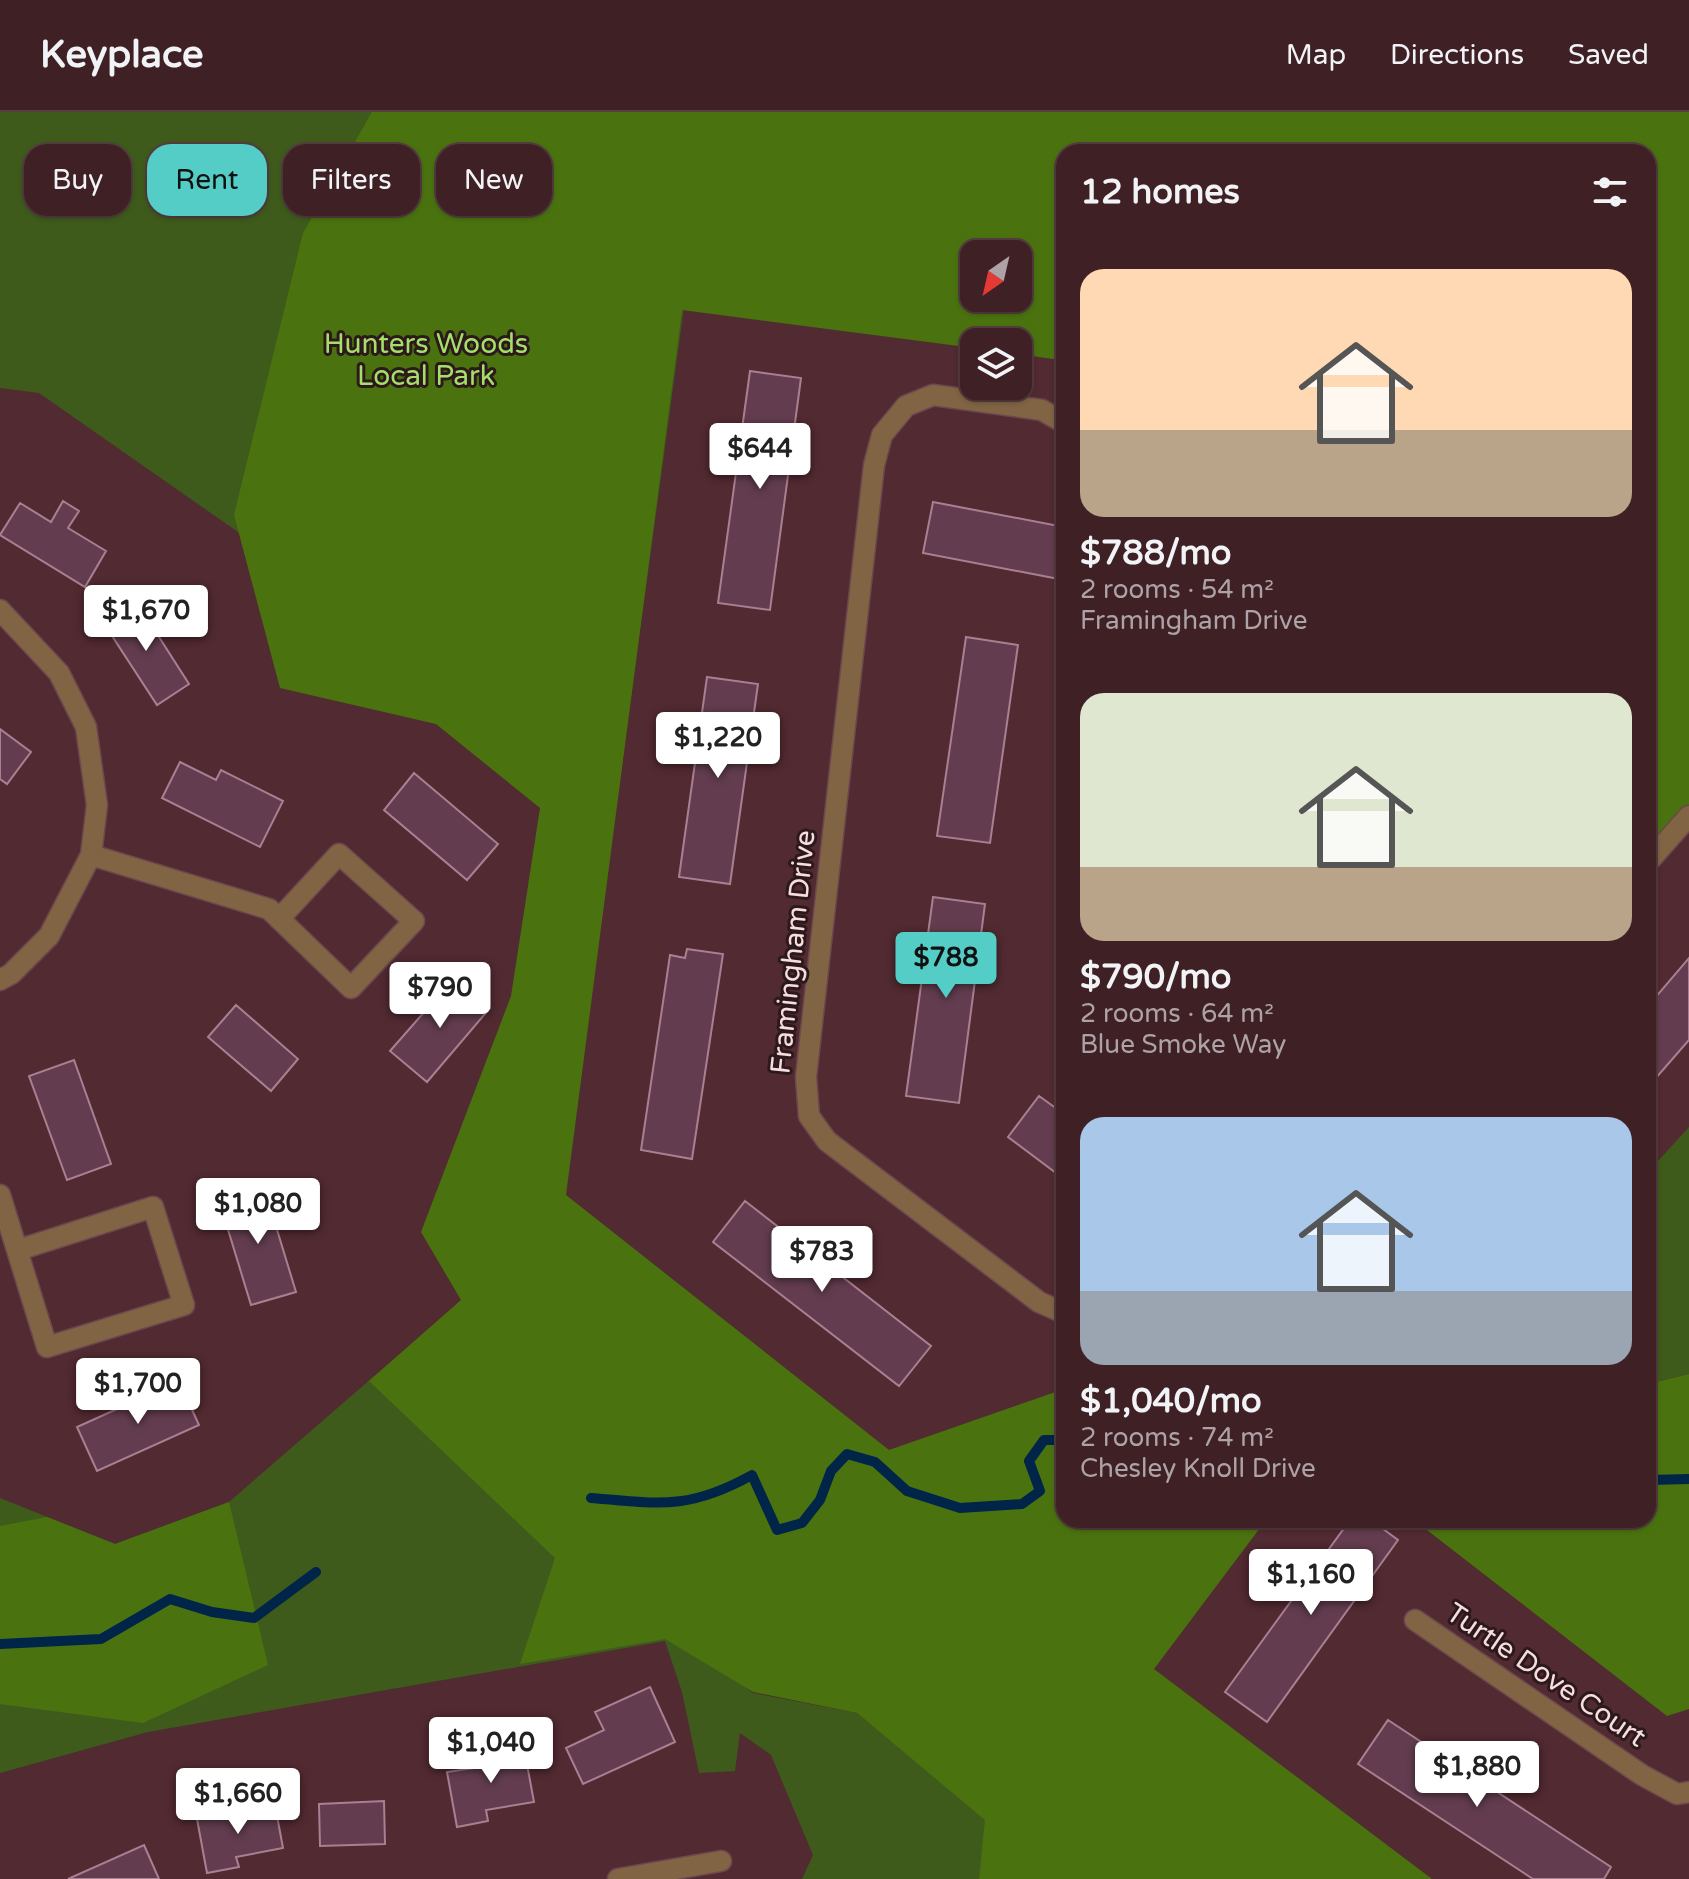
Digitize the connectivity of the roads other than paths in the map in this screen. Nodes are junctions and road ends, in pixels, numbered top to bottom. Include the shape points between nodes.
1 (1056, 418) edge
2 (0, 610) edge
3 (1689, 816) edge
4 (1656, 853) edge
5 (91, 855) junction
6 (279, 919) junction
7 (0, 980) edge
8 (0, 1195) edge
9 (18, 1250) junction
10 (1056, 1309) edge
11 (1415, 1620) dead end
12 (1689, 1792) edge
13 (721, 1861) dead end
14 (618, 1879) edge

1 - 10 street, Framingham Drive via 1042,410 933,395 906,406 882,435 874,465 806,1077 809,1116 827,1141 1039,1302
2 - 5 street via 59,673 86,727 97,805
3 - 4 street
5 - 6 street via 269,909
5 - 7 street via 49,936
6 - 6 street via 351,988 414,921 339,854
8 - 9 street
9 - 9 street via 47,1347 184,1305 153,1207
11 - 12 street, Turtle Dove Court via 1642,1775 1677,1794
13 - 14 street

